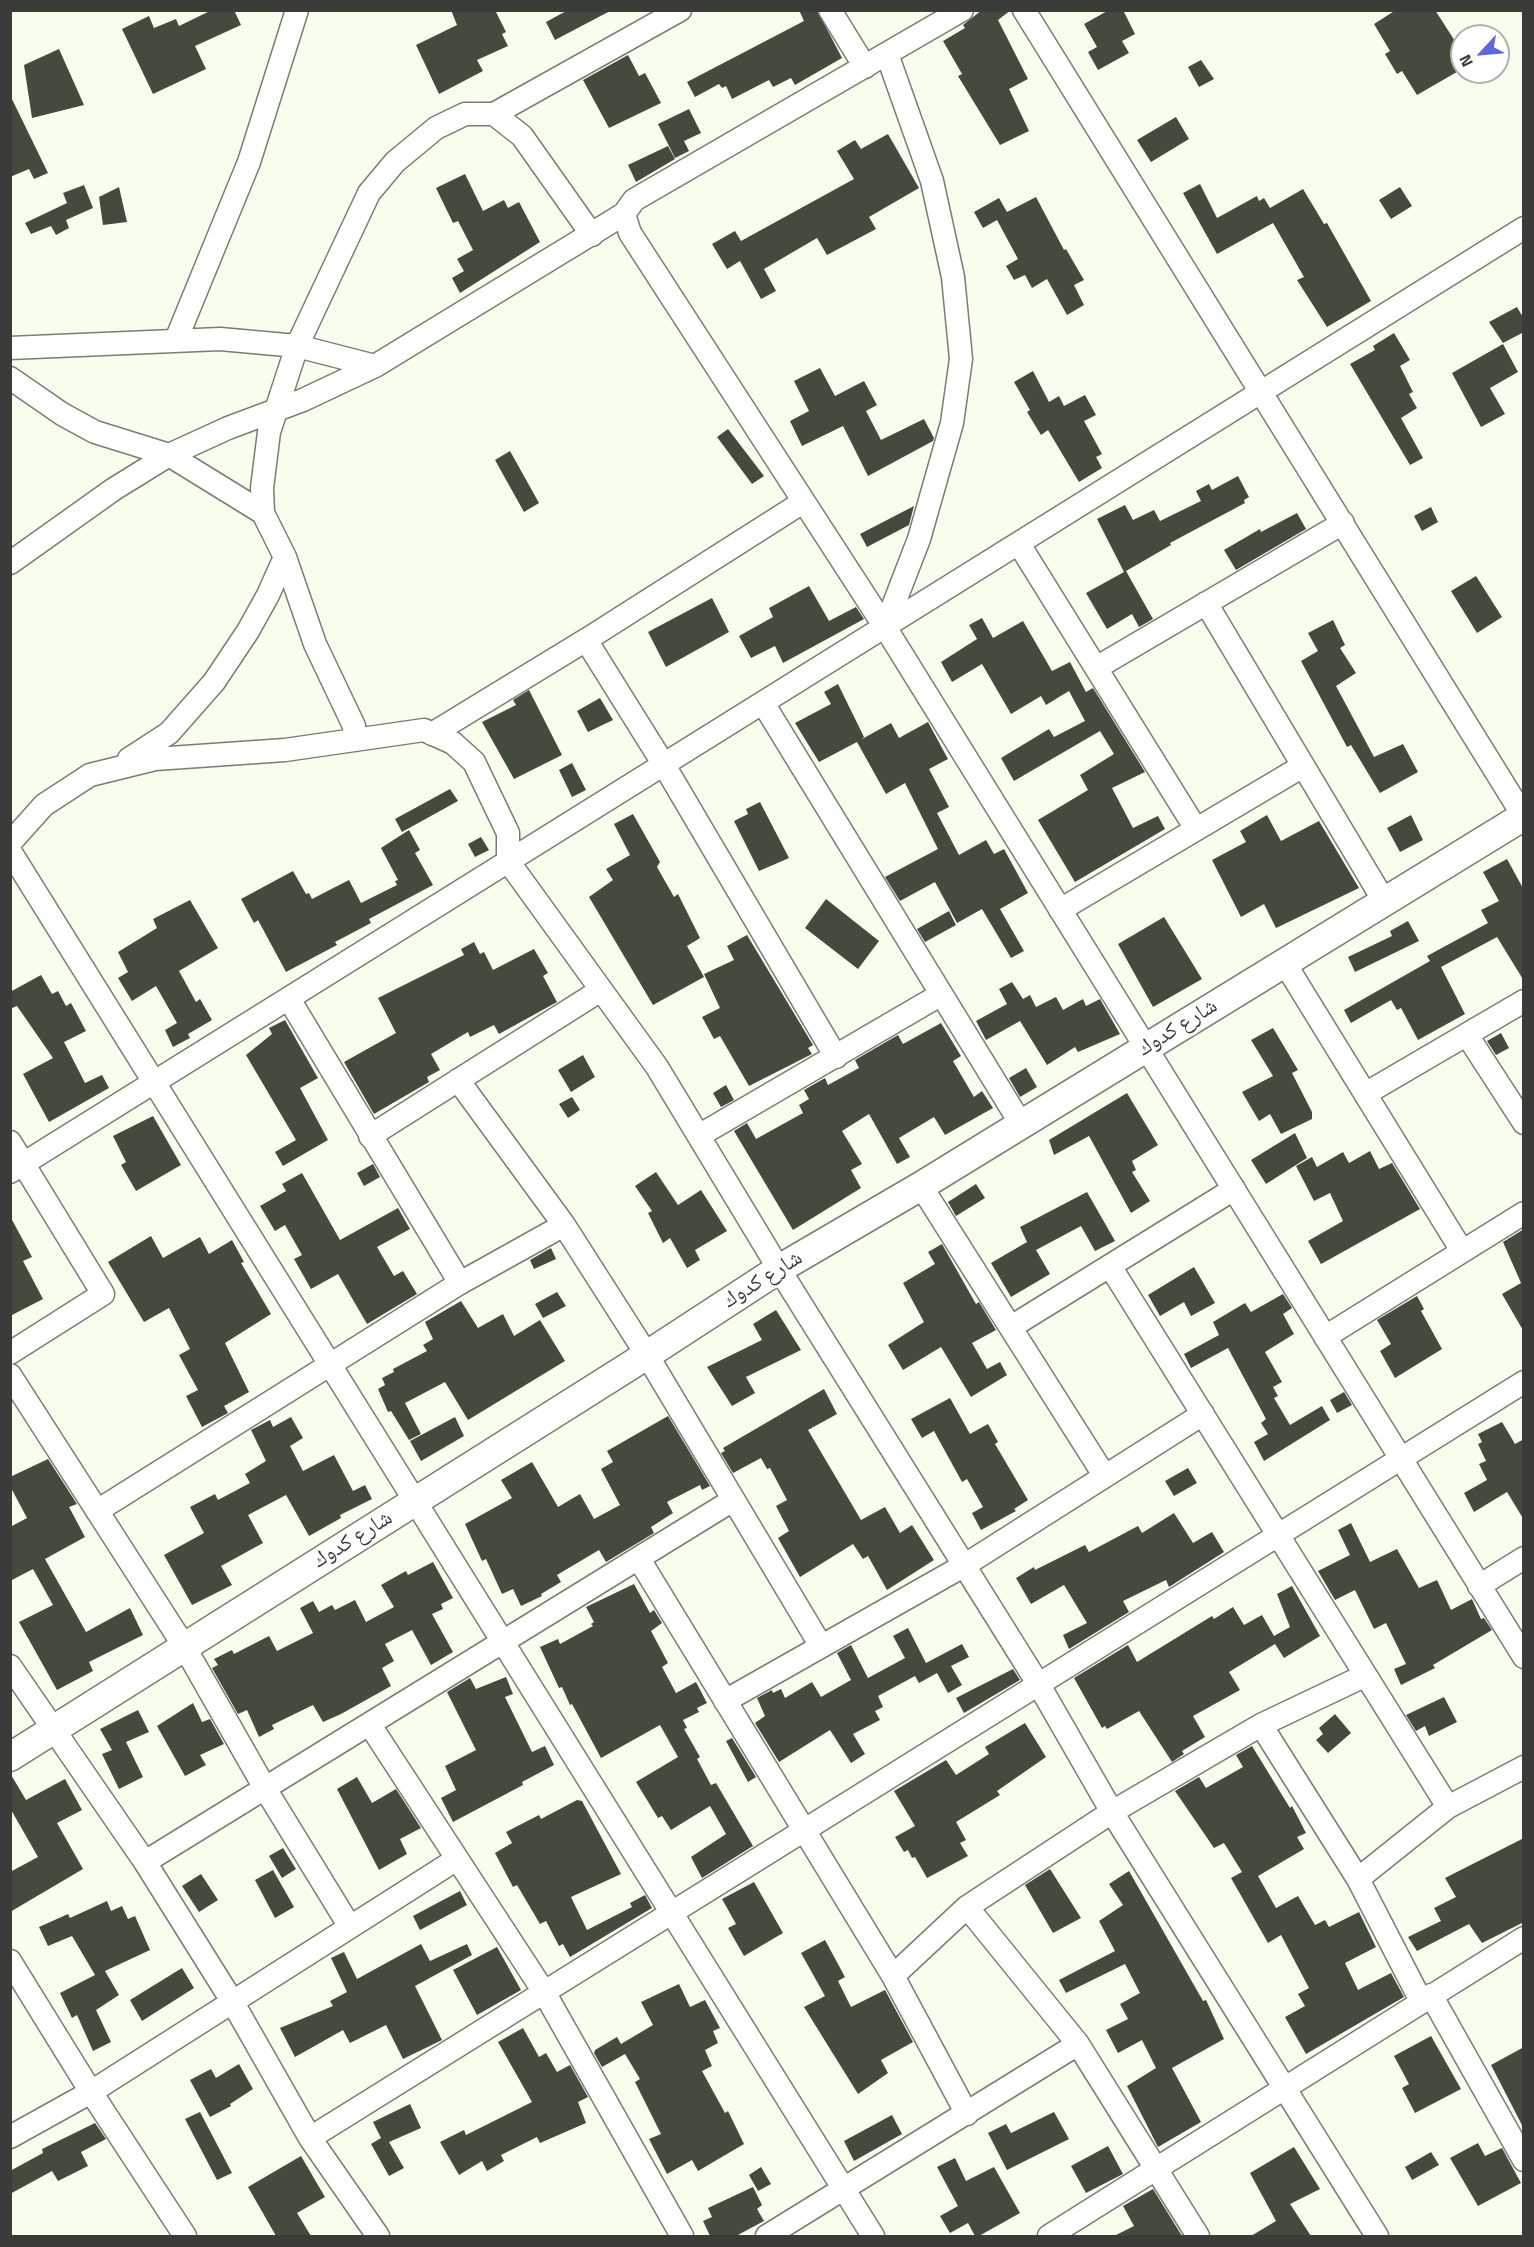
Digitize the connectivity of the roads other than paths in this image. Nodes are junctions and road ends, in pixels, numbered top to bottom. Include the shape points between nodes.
1 (297, 10) edge
2 (680, 10) edge
3 (830, 10) edge
4 (962, 10) edge
5 (1024, 10) edge
6 (887, 54) junction
7 (865, 67) junction
8 (494, 114) junction
9 (624, 214) junction
10 (1524, 228) edge
11 (592, 235) junction
12 (176, 340) junction
13 (297, 346) junction
14 (10, 348) edge
15 (375, 366) junction
16 (10, 378) edge
17 (1262, 393) junction
18 (277, 411) junction
19 (169, 455) junction
20 (803, 502) junction
21 (262, 513) junction
22 (1343, 523) junction
23 (1019, 544) junction
24 (285, 558) junction
25 (10, 563) edge
26 (1206, 603) junction
27 (885, 627) junction
28 (585, 640) junction
29 (1096, 668) junction
30 (763, 703) junction
31 (432, 734) junction
32 (355, 738) junction
33 (664, 765) junction
34 (1303, 766) junction
35 (90, 775) junction
36 (1523, 817) edge
37 (1196, 829) junction
38 (10, 843) edge
39 (10, 851) edge
40 (508, 861) junction
41 (1384, 902) junction
42 (1060, 910) junction
43 (1284, 963) junction
44 (602, 990) junction
45 (940, 995) junction
46 (289, 999) junction
47 (1524, 1001) edge
48 (1467, 1035) junction
49 (1146, 1047) junction
50 (836, 1057) junction
51 (458, 1080) junction
52 (152, 1082) junction
53 (1365, 1094) junction
54 (1524, 1123) edge
55 (1021, 1125) junction
56 (370, 1136) junction
57 (700, 1136) junction
58 (10, 1142) edge
59 (18, 1168) edge
60 (921, 1186) junction
61 (1234, 1189) junction
62 (1524, 1213) edge
63 (564, 1226) junction
64 (1462, 1251) junction
65 (1110, 1266) junction
66 (779, 1269) junction
67 (460, 1283) junction
68 (1011, 1327) junction
69 (1325, 1337) junction
70 (10, 1353) edge
71 (647, 1355) junction
72 (330, 1367) junction
73 (10, 1375) edge
74 (1524, 1382) edge
75 (1203, 1414) junction
76 (1401, 1459) junction
77 (1104, 1475) junction
78 (734, 1500) junction
79 (414, 1502) junction
80 (97, 1511) junction
81 (1278, 1535) junction
82 (1524, 1558) edge
83 (639, 1559) junction
84 (965, 1564) junction
85 (1479, 1586) junction
86 (502, 1644) junction
87 (184, 1646) junction
88 (821, 1646) junction
89 (1524, 1657) edge
90 (10, 1666) edge
91 (1364, 1676) junction
92 (1039, 1685) junction
93 (725, 1701) junction
94 (370, 1725) junction
95 (1261, 1725) junction
96 (56, 1729) junction
97 (10, 1756) edge
98 (1524, 1767) edge
99 (266, 1790) junction
100 (1448, 1807) junction
101 (1112, 1812) junction
102 (805, 1830) junction
103 (457, 1859) junction
104 (145, 1862) junction
105 (1358, 1879) junction
106 (967, 1907) junction
107 (671, 1913) junction
108 (350, 1927) junction
109 (1524, 1938) edge
110 (10, 1961) edge
111 (893, 1976) junction
112 (544, 1992) junction
113 (1426, 1998) junction
114 (232, 2001) junction
115 (1078, 2044) junction
116 (1283, 2087) junction
117 (91, 2092) junction
118 (967, 2114) junction
119 (1517, 2133) edge
120 (10, 2137) edge
121 (310, 2138) junction
122 (1524, 2160) edge
123 (1156, 2169) junction
124 (844, 2190) junction
125 (185, 2236) edge
126 (378, 2236) edge
127 (682, 2236) edge
128 (767, 2236) edge
129 (873, 2236) edge
130 (1048, 2236) edge
131 (1198, 2236) edge
132 (1377, 2236) edge

1 - 12 street via 249,162
2 - 8 street
3 - 7 street
4 - 6 street
5 - 17 street
6 - 7 street
6 - 27 street via 932,181 953,277 961,359 952,423 919,539
7 - 9 street via 634,200
8 - 11 street via 522,136
8 - 13 street via 465,114 436,128 394,162 369,193
9 - 11 street
9 - 20 street via 630,233
10 - 17 street
11 - 15 street
12 - 13 street via 220,339
12 - 14 street
13 - 15 street
13 - 18 street
15 - 18 street
16 - 19 street via 95,432
17 - 22 street
17 - 23 street
18 - 19 street
18 - 21 street via 269,432
19 - 21 street
19 - 25 street
20 - 27 street
20 - 28 street
21 - 24 street
22 - 26 street
22 - 36 street
23 - 27 street
23 - 29 street
24 - 32 street via 315,644 354,726
24 - 35 street via 248,631 214,682 170,734 129,759
26 - 29 street
26 - 34 street
27 - 30 street
27 - 42 street
28 - 31 street
28 - 33 street
29 - 37 street
30 - 33 street
30 - 45 street
31 - 32 street via 424,730
31 - 40 street via 453,743 474,762 508,833
32 - 35 street via 264,752 155,759
33 - 40 street
33 - 50 street
34 - 37 street
34 - 41 street
35 - 38 street via 44,805
36 - 41 street, شارع كدوك
37 - 42 street
39 - 52 street
40 - 44 street
40 - 46 street
41 - 43 street, شارع كدوك
42 - 49 street
43 - 49 street, شارع كدوك
43 - 53 street
44 - 51 street
44 - 57 street
45 - 50 street
45 - 55 street
46 - 52 street
46 - 56 street
47 - 48 street
48 - 53 street
48 - 54 street
49 - 55 street, شارع كدوك
49 - 61 street
50 - 57 street
51 - 56 street
51 - 63 street
52 - 59 street
52 - 72 street
53 - 64 street
55 - 60 street, شارع كدوك
56 - 67 street
57 - 66 street
58 - 59 street
59 - 70 street via 103,1294
60 - 66 street, شارع كدوك
60 - 68 street
61 - 65 street
61 - 69 street
62 - 64 street
63 - 67 street
63 - 71 street
64 - 69 street
65 - 68 street
65 - 75 street
66 - 71 street, شارع كدوك
66 - 84 street
67 - 72 street
68 - 77 street
69 - 76 street
71 - 78 street
71 - 79 street, شارع كدوك
72 - 79 street
72 - 80 street
73 - 80 street
74 - 76 street
75 - 77 street
75 - 81 street
76 - 81 street
76 - 85 street
77 - 84 street
78 - 83 street
78 - 88 street
79 - 86 street
79 - 87 street, شارع كدوك
80 - 87 street
81 - 91 street
81 - 92 street
82 - 85 street
83 - 86 street
83 - 93 street
84 - 88 street
84 - 92 street
85 - 89 street
86 - 94 street
86 - 107 street
87 - 96 street, شارع كدوك
87 - 99 street
88 - 93 street
90 - 96 street
91 - 95 street
91 - 100 street
92 - 101 street
92 - 102 street
93 - 102 street
94 - 99 street
94 - 103 street
95 - 101 street
95 - 105 street
96 - 97 street, شارع كدوك
96 - 104 street
98 - 100 street
99 - 104 street
99 - 108 street
100 - 105 street
101 - 106 street
101 - 116 street
102 - 107 street
102 - 111 street
103 - 108 street
103 - 112 street
104 - 114 street
105 - 113 street
106 - 111 street
106 - 115 street
107 - 112 street
107 - 124 street
108 - 114 street
109 - 113 street
110 - 117 street
111 - 118 street
112 - 121 street
112 - 127 street
113 - 116 street
113 - 119 street
114 - 117 street
114 - 121 street
115 - 118 street
115 - 123 street
116 - 123 street
116 - 132 street
117 - 120 street
117 - 125 street
118 - 124 street
119 - 122 street
121 - 126 street
123 - 130 street
123 - 131 street
124 - 128 street
124 - 129 street

